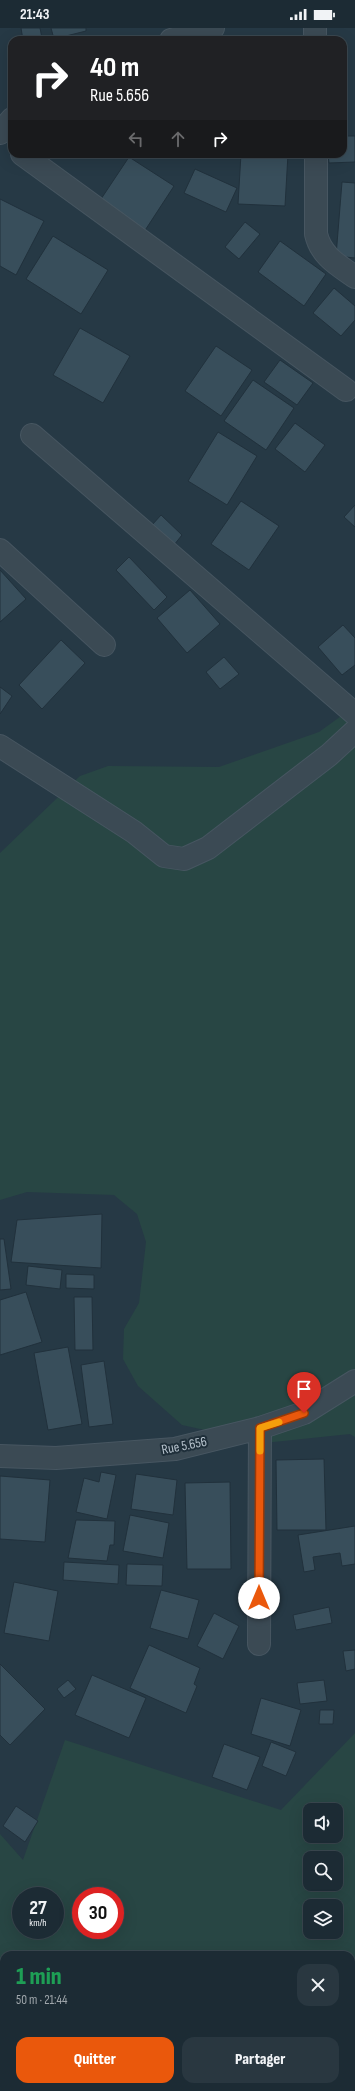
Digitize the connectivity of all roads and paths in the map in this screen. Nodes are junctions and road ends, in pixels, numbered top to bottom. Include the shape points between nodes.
1 (213, 28) edge
2 (185, 36) edge
3 (8, 124) edge
4 (0, 133) edge
5 (27, 158) edge
6 (316, 158) edge
7 (355, 277) edge
8 (346, 390) dead end
9 (32, 435) dead end
10 (0, 550) edge
11 (104, 645) dead end
12 (355, 714) edge
13 (355, 731) edge
14 (0, 746) edge
15 (355, 1381) edge
16 (260, 1428) junction
17 (0, 1456) edge
18 (259, 1644) dead end

1 - 2 street
3 - 4 street
5 - 8 street
6 - 7 street via 316,234 319,246 331,260
9 - 12 street
10 - 11 street
13 - 14 street via 329,755 208,848 184,859 164,856 134,832
15 - 16 street, Rue 5.656 via 304,1413
16 - 17 street, Rue 5.656 via 176,1448 56,1458
16 - 18 street

